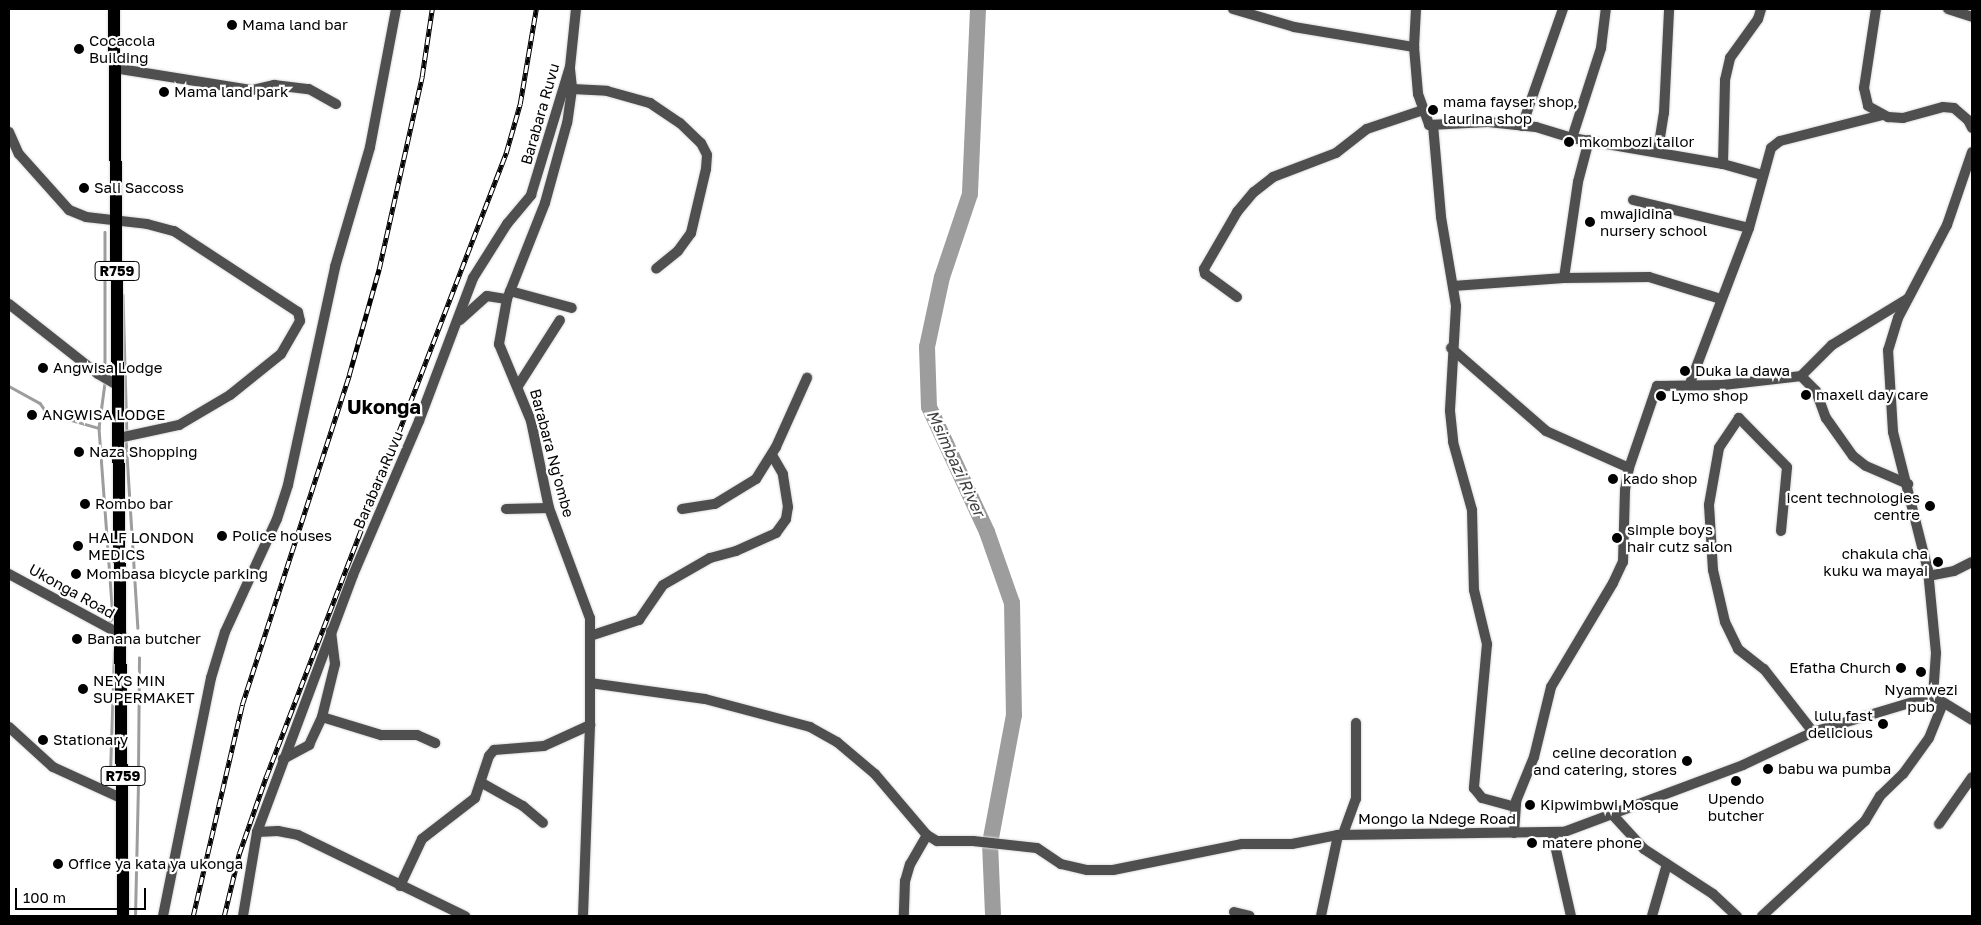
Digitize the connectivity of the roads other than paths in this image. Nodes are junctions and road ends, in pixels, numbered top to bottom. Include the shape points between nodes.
1 (114, 9) edge
2 (396, 9) edge
3 (576, 9) edge
4 (1233, 9) edge
5 (1416, 9) edge
6 (1563, 9) edge
7 (1606, 9) edge
8 (1670, 9) edge
9 (1761, 9) edge
10 (1876, 9) edge
11 (1948, 9) edge
12 (1972, 18) edge
13 (1414, 47) junction
14 (570, 67) junction
15 (114, 68) junction
16 (572, 89) junction
17 (336, 104) dead end
18 (1423, 110) junction
19 (1882, 115) junction
20 (1433, 125) junction
21 (1522, 126) junction
22 (1972, 128) edge
23 (9, 132) edge
24 (1572, 138) junction
25 (1589, 140) junction
26 (1658, 150) junction
27 (1972, 152) edge
28 (1723, 164) junction
29 (1762, 175) junction
30 (1633, 200) dead end
31 (116, 221) junction
32 (1749, 228) junction
33 (656, 269) dead end
34 (1564, 278) junction
35 (1453, 286) junction
36 (508, 295) junction
37 (1237, 297) dead end
38 (1721, 299) junction
39 (1907, 299) junction
40 (9, 304) edge
41 (572, 308) dead end
42 (560, 320) dead end
43 (454, 325) junction
44 (1452, 348) junction
45 (1801, 376) junction
46 (807, 378) dead end
47 (117, 385) junction
48 (518, 386) junction
49 (1690, 386) junction
50 (119, 438) junction
51 (772, 455) junction
52 (1630, 468) junction
53 (1908, 484) junction
54 (550, 508) junction
55 (682, 508) dead end
56 (506, 509) dead end
57 (1781, 531) dead end
58 (1972, 562) edge
59 (9, 574) edge
60 (1928, 576) junction
61 (331, 631) junction
62 (122, 635) junction
63 (590, 636) junction
64 (590, 683) junction
65 (1933, 696) junction
66 (1943, 704) junction
67 (322, 717) junction
68 (1972, 720) edge
69 (1356, 723) dead end
70 (590, 725) junction
71 (9, 727) edge
72 (1812, 732) junction
73 (435, 743) dead end
74 (283, 759) junction
75 (1972, 777) edge
76 (482, 783) junction
77 (123, 799) junction
78 (1515, 807) junction
79 (1611, 813) junction
80 (543, 822) dead end
81 (1939, 824) dead end
82 (257, 832) junction
83 (1552, 832) junction
84 (1514, 833) junction
85 (1341, 834) junction
86 (926, 835) junction
87 (1667, 864) junction
88 (400, 886) junction
89 (1234, 912) dead end
90 (123, 916) edge
91 (163, 916) edge
92 (242, 916) edge
93 (465, 916) edge
94 (583, 916) edge
95 (904, 916) edge
96 (1250, 916) edge
97 (1321, 916) edge
98 (1571, 916) edge
99 (1652, 916) edge
100 (1737, 916) edge
101 (1762, 916) edge

1 - 15 main road, R759
2 - 91 street via 372,138 335,267 288,485 276,520 228,623 211,678
3 - 14 street, Barabara Ruvu
4 - 13 street via 1294,27
5 - 13 street
6 - 21 street
7 - 24 street via 1601,48
8 - 26 street via 1664,113
9 - 28 street via 1728,65
10 - 19 street via 1864,88 1868,106
11 - 12 street
13 - 18 street
14 - 16 street, Barabara Ng'ombe
14 - 43 street, Barabara Ruvu via 531,195 473,278
15 - 17 street via 252,90 274,85 309,89
15 - 31 main road, R759
16 - 33 street via 607,91 650,103 702,142 707,155 706,169 691,233 685,244
16 - 36 street, Barabara Ng'ombe via 545,202
18 - 20 street via 1427,122
18 - 37 street via 1367,128 1336,153 1273,177 1254,192 1237,212 1204,269 1205,274
19 - 22 street via 1903,118 1948,107 1962,114
19 - 29 street via 1776,143
20 - 21 street via 1488,122
20 - 35 street via 1441,217
21 - 24 street
23 - 31 street via 19,154 69,210 86,217
24 - 25 street
25 - 26 street
25 - 34 street via 1578,182
26 - 28 street
27 - 39 street via 1947,226
28 - 29 street
29 - 32 street
30 - 32 street
31 - 47 main road, R759
31 - 50 street via 174,231 298,312 300,321 281,354 219,402 179,425
32 - 38 street
34 - 35 street
34 - 38 street via 1649,277
35 - 44 street via 1456,306
36 - 41 street
36 - 43 street via 487,296
36 - 48 street, Barabara Ng'ombe via 499,344
38 - 49 street
39 - 45 street via 1832,344
39 - 53 street via 1890,341 1888,383 1894,432
40 - 47 street via 98,374
42 - 48 street
43 - 61 street, Barabara Ruvu via 419,421
44 - 52 street via 1546,431
44 - 78 street via 1450,411 1454,442 1472,510 1474,590 1487,644 1474,788 1482,798
45 - 49 street
45 - 53 street via 1816,391 1826,418 1854,456 1866,466
46 - 51 street
47 - 50 main road, R759
48 - 54 street, Barabara Ng'ombe via 531,421
49 - 52 street via 1656,386
50 - 62 main road, R759
51 - 55 street via 756,479 735,494 715,504
51 - 63 street via 783,474 787,496 786,519 776,533 736,552 710,558 663,585 639,620
52 - 78 street via 1625,498 1624,555 1620,570 1550,687 1534,756
53 - 60 street
54 - 56 street
54 - 63 street, Barabara Ng'ombe via 590,618
57 - 72 street via 1787,467 1738,418 1719,448 1709,505 1713,570 1725,622 1738,649 1764,669
58 - 60 street via 1954,571
59 - 62 street, Ukonga Road
60 - 65 street via 1936,653
61 - 67 street via 335,664
61 - 74 street, Barabara Ruvu
62 - 77 main road, R759
63 - 64 street, Barabara Ng'ombe
64 - 70 street, Barabara Ng'ombe
64 - 86 street via 705,699 810,728 837,742 875,774
65 - 66 street
65 - 72 street, Mongo la Ndege Road
66 - 68 street
66 - 101 street via 1929,738 1903,774 1880,796 1865,821
67 - 73 street via 380,735 417,735
67 - 74 street via 309,746
69 - 85 street via 1356,798 1351,820
70 - 76 street via 544,746 494,750 489,756
70 - 94 street, Barabara Ng'ombe
71 - 77 street via 53,767
72 - 79 street, Mongo la Ndege Road via 1743,765
74 - 82 street, Barabara Ruvu
75 - 81 street
76 - 80 street via 523,806
76 - 88 street via 469,806 422,839
77 - 90 main road, R759
78 - 84 street
79 - 83 street, Mongo la Ndege Road via 1572,830
79 - 87 street via 1644,849
82 - 88 street via 290,832
82 - 92 street, Barabara Ruvu
83 - 84 street, Mongo la Ndege Road
83 - 98 street
84 - 85 street, Mongo la Ndege Road
85 - 86 street, Mongo la Ndege Road via 1292,844 1242,844 1113,870 1087,870 1061,864 1037,848 938,841
85 - 97 street
86 - 95 street via 910,864
87 - 99 street
87 - 100 street via 1713,894
88 - 93 street
89 - 96 street

